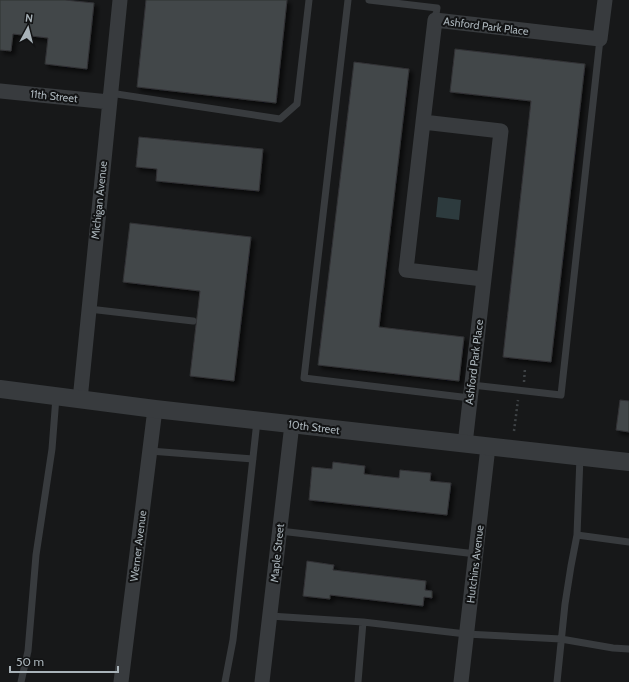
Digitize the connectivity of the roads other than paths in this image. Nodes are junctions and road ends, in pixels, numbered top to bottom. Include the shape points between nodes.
1 (120, 0) edge
2 (309, 0) edge
3 (348, 0) edge
4 (369, 0) edge
5 (605, 0) edge
6 (436, 20) junction
7 (600, 39) junction
8 (0, 91) edge
9 (109, 97) junction
10 (423, 122) junction
11 (483, 279) junction
12 (89, 309) junction
13 (193, 321) dead end
14 (0, 389) edge
15 (471, 391) junction
16 (56, 397) junction
17 (80, 400) junction
18 (155, 409) junction
19 (258, 420) junction
20 (292, 424) junction
21 (465, 444) junction
22 (488, 447) junction
23 (150, 451) junction
24 (580, 457) junction
25 (253, 459) junction
26 (629, 462) edge
27 (280, 531) junction
28 (577, 535) junction
29 (629, 542) edge
30 (476, 554) junction
31 (270, 616) junction
32 (363, 622) junction
33 (466, 634) junction
34 (561, 639) junction
35 (629, 649) edge
36 (21, 682) edge
37 (121, 682) edge
38 (225, 682) edge
39 (262, 682) edge
40 (358, 682) edge
41 (461, 682) edge
42 (557, 682) edge

1 - 9 street, Michigan Avenue
2 - 9 lane via 296,104 280,119
3 - 15 lane via 304,378
4 - 6 lane via 437,8
5 - 7 street
6 - 7 street, Ashford Park Place
6 - 10 street, Ashford Park Place
7 - 15 lane via 561,395
8 - 9 street, 11th Street
9 - 12 street, Michigan Avenue
10 - 11 street, Ashford Park Place via 406,270
10 - 11 street, Ashford Park Place via 501,131
11 - 15 street, Ashford Park Place
12 - 13 lane
12 - 17 street, Michigan Avenue
14 - 16 street, 10th Street
15 - 21 street, Ashford Park Place
16 - 17 street, 10th Street
16 - 36 lane via 52,449 36,555 28,651
17 - 18 street, 10th Street
18 - 19 street, 10th Street
18 - 23 street, Werner Avenue
19 - 20 street, 10th Street
19 - 25 lane
20 - 21 street, 10th Street
20 - 27 street, Maple Street
21 - 22 street, 10th Street
22 - 24 street, 10th Street
22 - 30 street, Hutchins Avenue
23 - 25 lane
23 - 37 street, Werner Avenue
24 - 26 street, 10th Street
24 - 28 lane
25 - 38 lane via 233,640
27 - 30 lane
27 - 31 street, Maple Street
28 - 29 lane
28 - 34 lane
30 - 33 street, Hutchins Avenue
31 - 32 lane
31 - 39 street, Maple Street
32 - 33 lane
32 - 40 lane
33 - 34 lane
33 - 41 street, Hutchins Avenue
34 - 35 lane
34 - 42 lane

